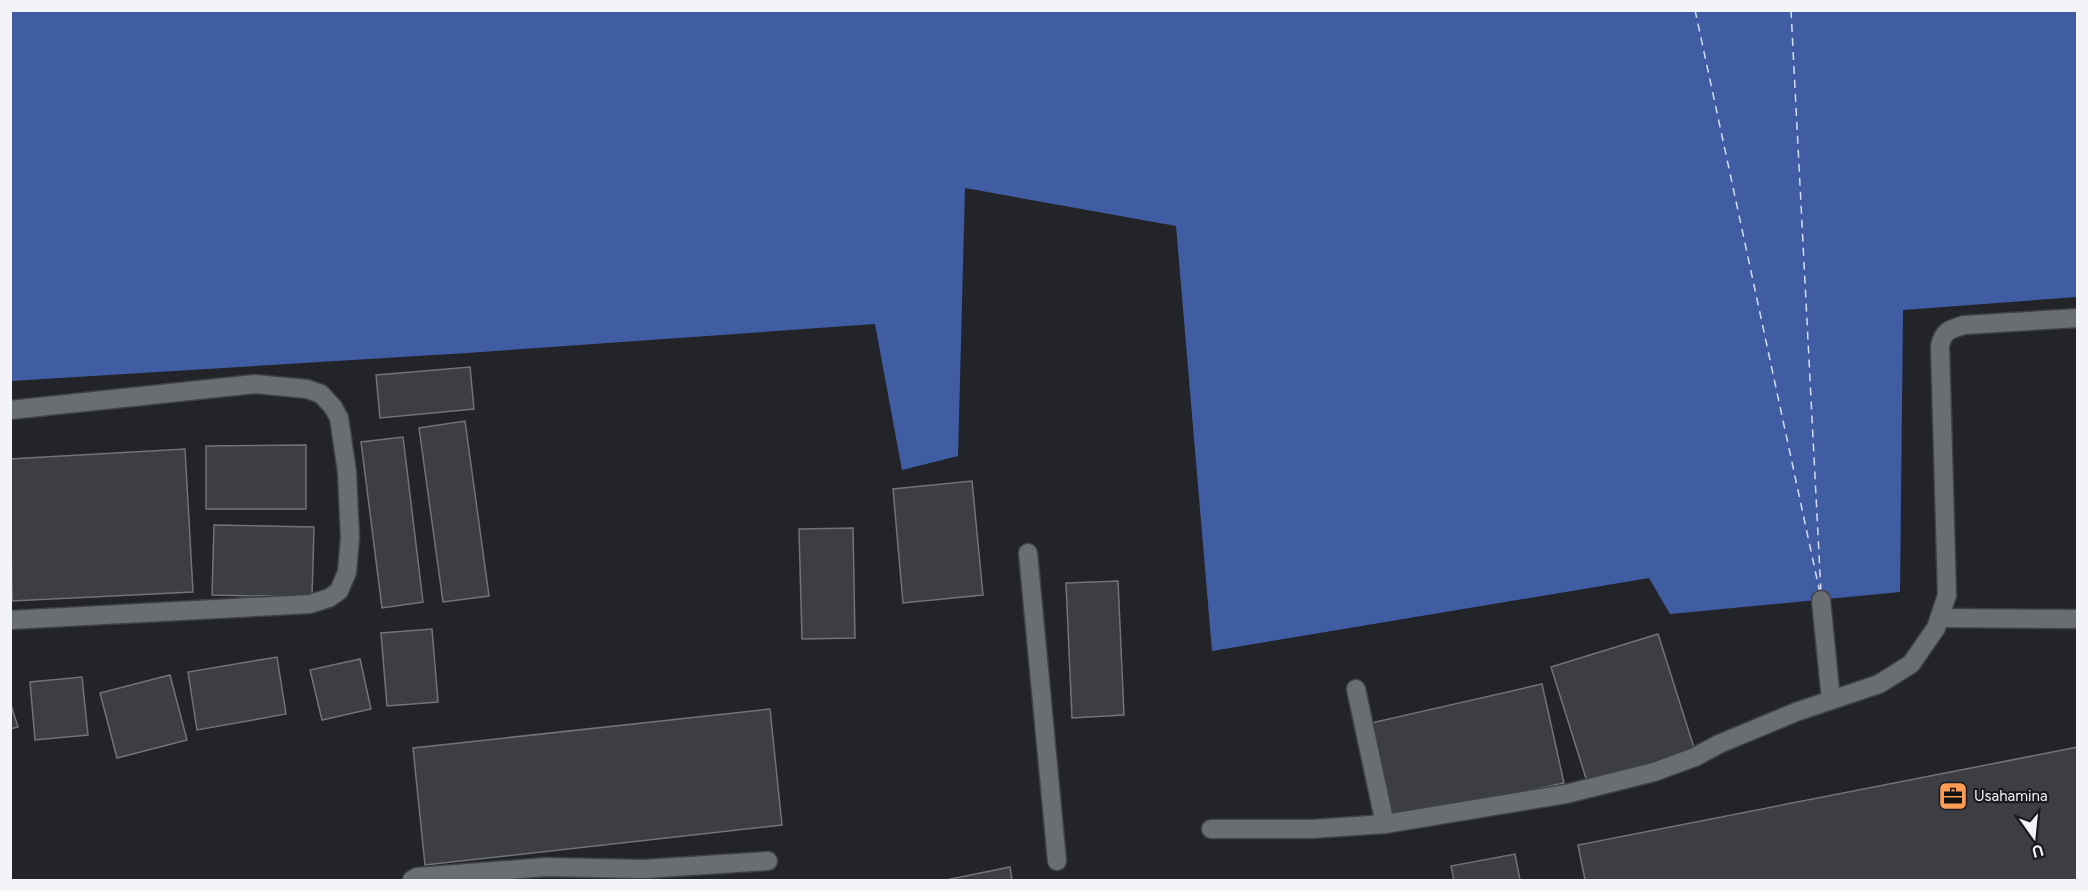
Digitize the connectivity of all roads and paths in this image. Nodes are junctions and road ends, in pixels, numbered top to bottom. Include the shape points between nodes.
1 (2078, 318) edge
2 (10, 410) edge
3 (1028, 554) dead end
4 (1821, 600) dead end
5 (1940, 618) junction
6 (2078, 619) edge
7 (10, 620) edge
8 (1356, 689) dead end
9 (1831, 700) junction
10 (1385, 824) junction
11 (1211, 829) dead end
12 (768, 861) dead end
13 (1057, 861) dead end
14 (412, 880) edge

1 - 5 street via 1964,325 1942,337 1947,595
2 - 7 street via 255,384 321,394 339,417 350,538 347,572 339,591 310,604
3 - 13 street
4 - 9 street
5 - 6 street
5 - 9 street via 1911,664 1879,684
8 - 10 street
9 - 10 street via 1654,772 1566,794
10 - 11 street
12 - 14 street via 644,869 546,867

